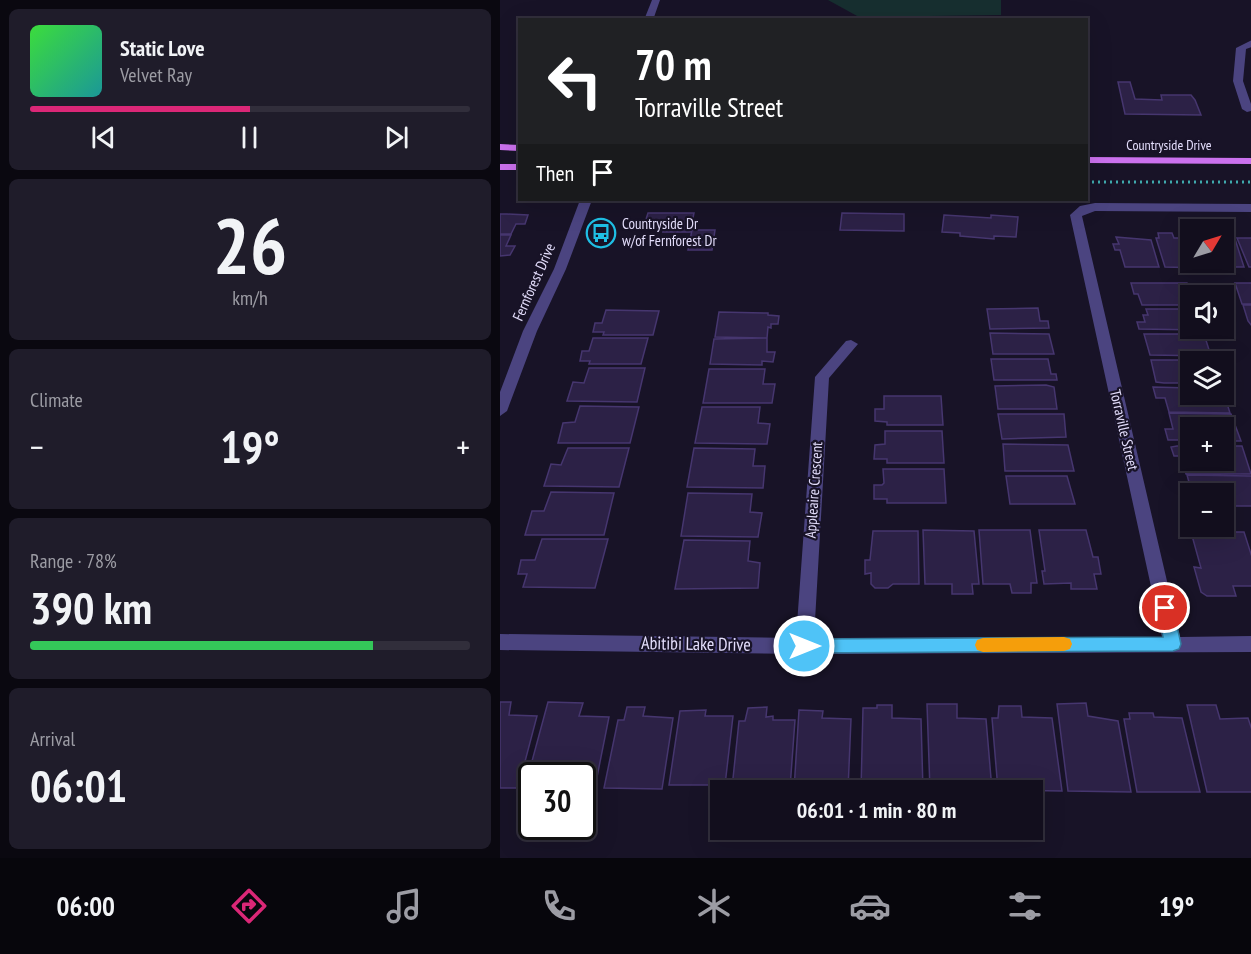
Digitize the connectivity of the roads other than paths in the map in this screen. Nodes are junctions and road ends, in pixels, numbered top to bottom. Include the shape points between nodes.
1 (656, 0) edge
2 (649, 18) edge
3 (1252, 43) edge
4 (1247, 109) dead end
5 (500, 147) edge
6 (518, 147) edge
7 (1088, 160) edge
8 (1252, 161) edge
9 (500, 167) edge
10 (518, 167) edge
11 (586, 201) edge
12 (1252, 208) edge
13 (851, 344) dead end
14 (500, 411) edge
15 (500, 642) edge
16 (1173, 644) junction
17 (1252, 645) edge
18 (804, 646) junction

1 - 2 street
3 - 4 street via 1241,48 1238,81
5 - 6 main road
7 - 8 main road, Countryside Drive
9 - 10 main road
11 - 14 street, Fernforest Drive
12 - 16 street, Torraville Street via 1095,207 1076,215
13 - 18 street, Appleaire Crescent via 822,377
15 - 18 street, Abitibi Lake Drive
16 - 17 street, Abitibi Lake Drive
16 - 18 street, Abitibi Lake Drive

